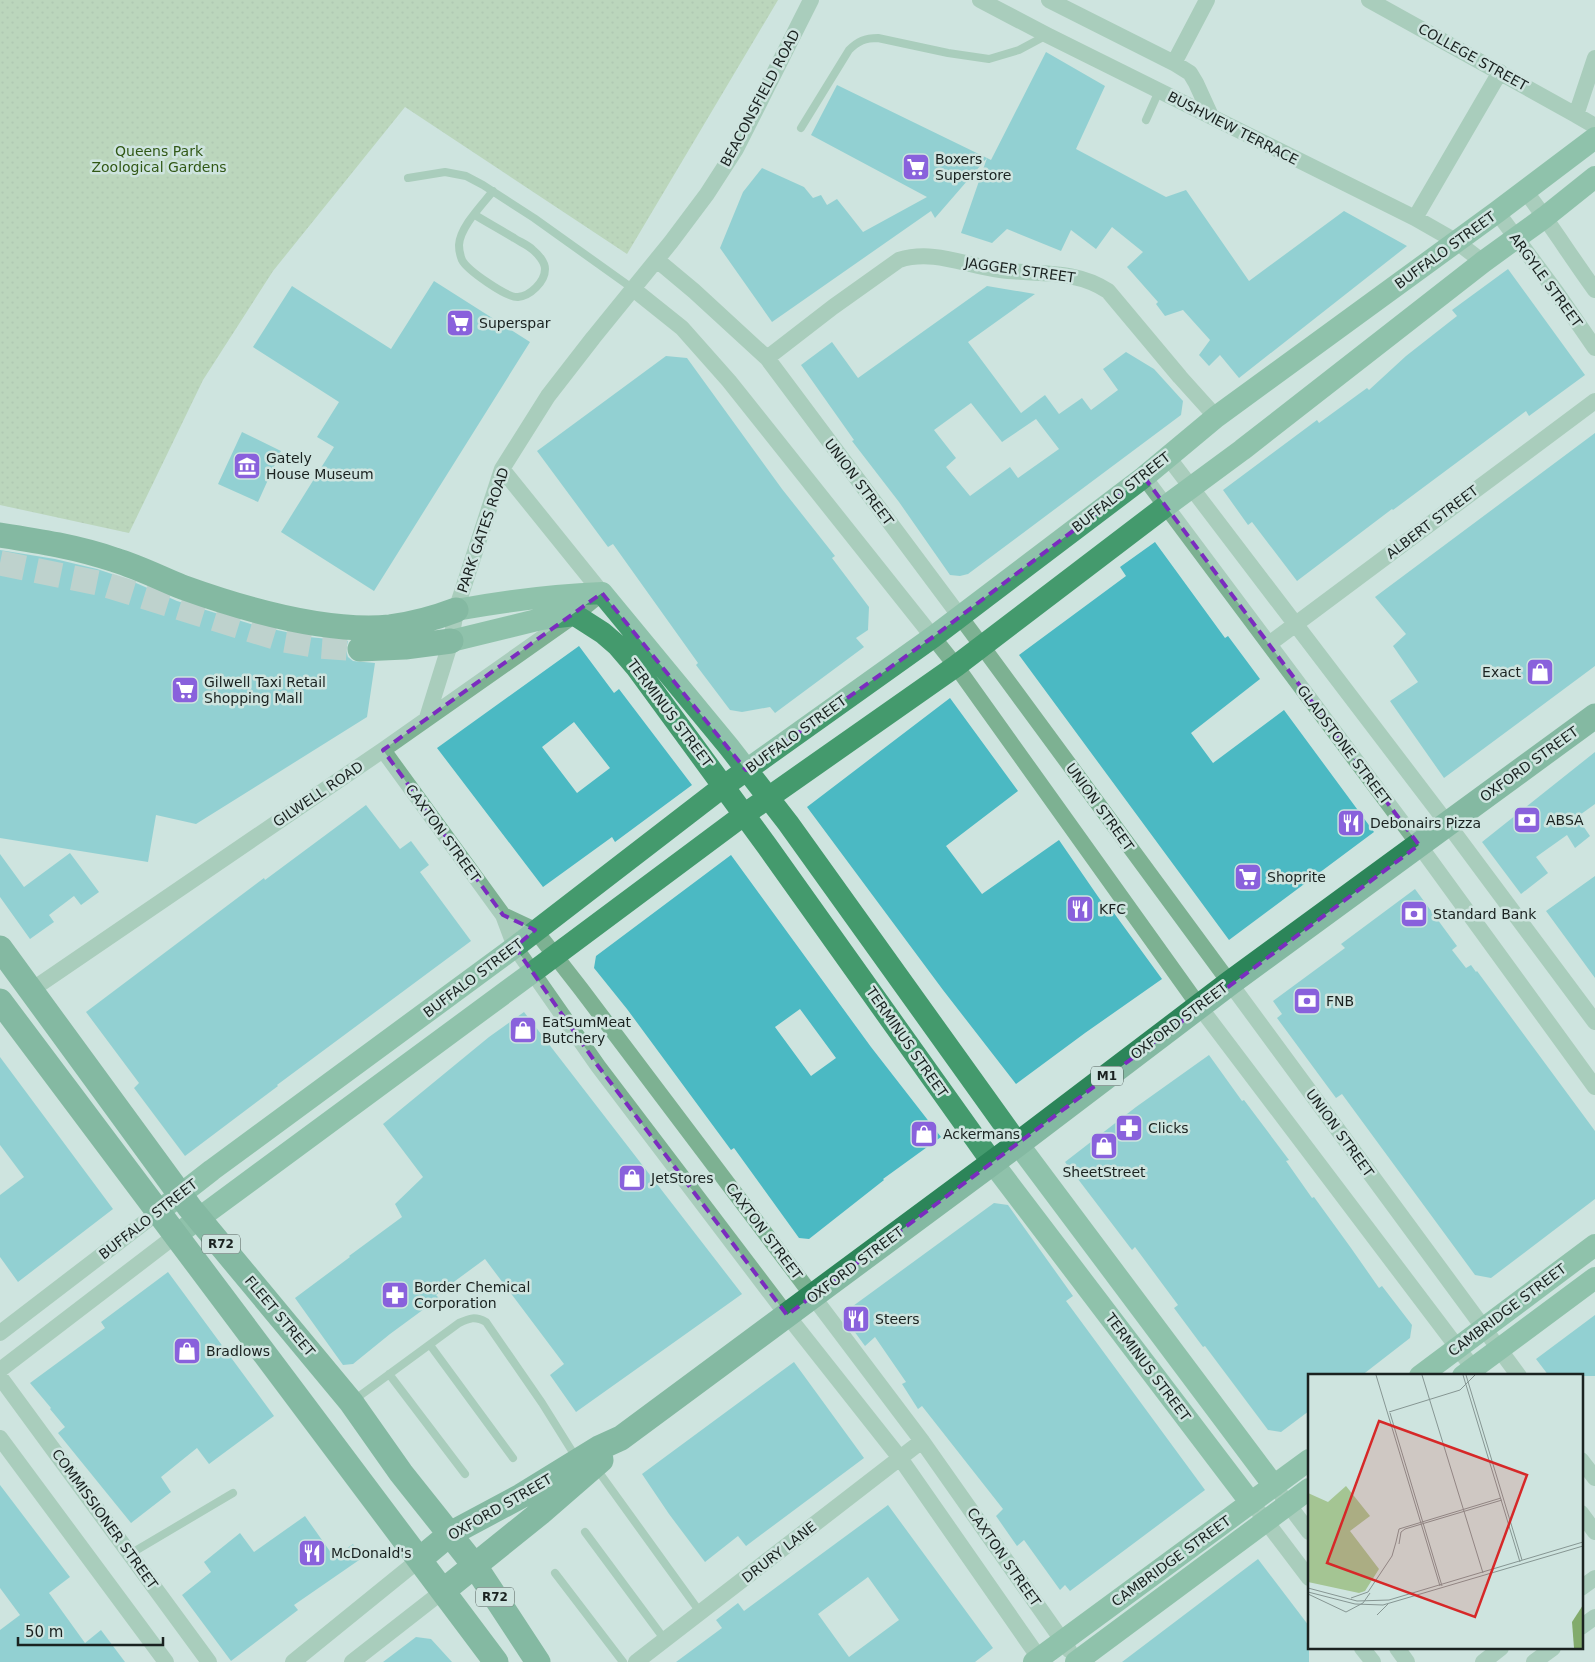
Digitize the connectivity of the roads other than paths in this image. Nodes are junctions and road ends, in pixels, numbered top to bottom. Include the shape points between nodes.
1 (811, 0) edge
2 (980, 0) edge
3 (1049, 0) edge
4 (1207, 0) edge
5 (1369, 0) edge
6 (1047, 35) junction
7 (1595, 58) edge
8 (1174, 63) junction
9 (1500, 72) junction
10 (1160, 91) junction
11 (1576, 115) junction
12 (1211, 116) junction
13 (1146, 120) dead end
14 (1595, 126) edge
15 (801, 128) dead end
16 (1595, 138) edge
17 (1595, 177) edge
18 (408, 178) dead end
19 (493, 191) junction
20 (1525, 191) junction
21 (1497, 212) junction
22 (475, 215) junction
23 (1545, 217) junction
24 (1415, 218) junction
25 (1516, 239) junction
26 (1457, 242) junction
27 (657, 260) junction
28 (1483, 262) junction
29 (632, 288) junction
30 (1595, 290) edge
31 (1595, 348) edge
32 (766, 358) junction
33 (1595, 401) edge
34 (1216, 417) junction
35 (1168, 457) junction
36 (502, 469) junction
37 (1144, 477) junction
38 (1192, 487) junction
39 (1166, 506) junction
40 (0, 535) edge
41 (602, 593) junction
42 (456, 610) junction
43 (575, 615) junction
44 (958, 616) junction
45 (1295, 624) junction
46 (933, 637) junction
47 (451, 641) junction
48 (1269, 644) junction
49 (982, 646) junction
50 (360, 649) tunnel mouth
51 (956, 666) junction
52 (1595, 716) edge
53 (428, 718) junction
54 (383, 750) junction
55 (746, 770) junction
56 (724, 786) junction
57 (768, 797) junction
58 (744, 814) junction
59 (1447, 823) junction
60 (1419, 845) junction
61 (503, 916) junction
62 (535, 930) junction
63 (515, 947) junction
64 (0, 948) edge
65 (555, 956) junction
66 (533, 972) junction
67 (1230, 983) junction
68 (30, 991) junction
69 (0, 1001) edge
70 (1199, 1006) junction
71 (1595, 1022) edge
72 (1595, 1088) edge
73 (1018, 1144) junction
74 (992, 1162) junction
75 (180, 1194) junction
76 (158, 1212) junction
77 (199, 1218) junction
78 (175, 1236) junction
79 (1595, 1245) edge
80 (1595, 1278) edge
81 (813, 1296) junction
82 (788, 1315) junction
83 (1484, 1328) junction
84 (0, 1333) edge
85 (430, 1345) junction
86 (1458, 1347) junction
87 (1499, 1348) junction
88 (0, 1370) edge
89 (1472, 1373) edge
90 (389, 1374) junction
91 (1423, 1374) edge
92 (1518, 1374) edge
93 (0, 1377) edge
94 (351, 1402) junction
95 (0, 1438) edge
96 (922, 1441) junction
97 (513, 1458) dead end
98 (900, 1458) junction
99 (1308, 1461) edge
100 (1582, 1461) edge
101 (586, 1463) junction
102 (465, 1474) dead end
103 (1595, 1478) edge
104 (1274, 1486) junction
105 (1308, 1490) edge
106 (233, 1493) dead end
107 (1251, 1503) junction
108 (1288, 1504) junction
109 (1582, 1514) edge
110 (1265, 1521) junction
111 (1308, 1531) edge
112 (585, 1532) dead end
113 (1595, 1532) edge
114 (450, 1534) junction
115 (130, 1554) junction
116 (420, 1559) junction
117 (474, 1566) junction
118 (555, 1573) dead end
119 (1308, 1577) edge
120 (1595, 1578) edge
121 (1582, 1587) edge
122 (443, 1591) junction
123 (701, 1612) junction
124 (1595, 1617) edge
125 (1582, 1626) edge
126 (665, 1640) junction
127 (1062, 1640) junction
128 (1364, 1650) edge
129 (1398, 1650) edge
130 (1498, 1650) edge
131 (1550, 1650) edge
132 (1038, 1661) edge
133 (166, 1662) edge
134 (209, 1662) edge
135 (293, 1662) edge
136 (352, 1662) edge
137 (496, 1662) edge
138 (538, 1662) edge
139 (622, 1662) edge
140 (636, 1662) edge
141 (1077, 1662) edge
142 (1373, 1662) edge
143 (1407, 1662) edge
144 (1482, 1662) edge
145 (1534, 1662) edge

1 - 27 street, BEACONSFIELD ROAD via 736,149
2 - 6 street, BUSHVIEW TERRACE
3 - 8 street
4 - 8 street
5 - 9 street, COLLEGE STREET
6 - 10 street, BUSHVIEW TERRACE
6 - 15 lane via 1019,50 989,58 867,38 849,50
7 - 11 street
8 - 12 street via 1190,73
9 - 11 street, COLLEGE STREET
9 - 24 street
10 - 12 street, BUSHVIEW TERRACE
10 - 13 lane
11 - 14 street, COLLEGE STREET
12 - 24 street, BUSHVIEW TERRACE
16 - 20 main road, BUFFALO STREET
17 - 23 main road
18 - 19 lane via 446,172 466,176
19 - 22 lane
19 - 29 lane
20 - 21 main road, BUFFALO STREET
20 - 23 street
21 - 25 street, ARGYLE STREET
21 - 26 main road, BUFFALO STREET
22 - 22 lane via 460,238 463,261 506,295 526,295 536,288 545,269 543,260 533,250
23 - 25 main road
23 - 30 street
24 - 26 street, BUSHVIEW TERRACE
25 - 28 main road
25 - 31 street, ARGYLE STREET
26 - 28 street, BUSHVIEW TERRACE
26 - 34 main road, BUFFALO STREET
27 - 29 street, BEACONSFIELD ROAD
27 - 32 street, UNION STREET
28 - 38 main road
29 - 36 street, PARK GATES ROAD via 548,396
29 - 46 street via 682,328 729,381
32 - 34 street, JAGGER STREET via 899,260 937,257 1000,270 1067,275 1096,283 1108,291
32 - 44 street, UNION STREET
33 - 45 street, ALBERT STREET
34 - 35 main road, BUFFALO STREET
35 - 37 main road, BUFFALO STREET
35 - 38 street
36 - 41 street, TERMINUS STREET
36 - 42 street, PARK GATES ROAD
37 - 39 street, GLADSTONE STREET
37 - 44 main road, BUFFALO STREET
38 - 39 main road
38 - 45 street
39 - 48 street, GLADSTONE STREET
39 - 49 main road
40 - 42 main road via 62,544 116,560 217,599 303,621 350,627 390,627 429,620
41 - 42 main road via 551,595
41 - 43 street, GILWELL ROAD
41 - 55 main road, TERMINUS STREET
42 - 47 street, PARK GATES ROAD
43 - 47 main road via 541,618
43 - 53 street, GILWELL ROAD
43 - 56 main road, TERMINUS STREET via 603,633 636,666
44 - 46 main road, BUFFALO STREET
44 - 49 street, UNION STREET
45 - 48 street, ALBERT STREET
45 - 59 street
46 - 51 street
46 - 55 main road, BUFFALO STREET
47 - 50 main road
47 - 53 street, PARK GATES ROAD
48 - 60 street, GLADSTONE STREET
49 - 51 main road
49 - 67 street, UNION STREET
51 - 57 main road
51 - 70 street
52 - 59 main road, OXFORD STREET / M1
53 - 54 street, GILWELL ROAD
54 - 61 street, CAXTON STREET
54 - 68 street, GILWELL ROAD
55 - 56 main road, BUFFALO STREET
55 - 57 main road, TERMINUS STREET
56 - 58 main road, TERMINUS STREET
56 - 62 main road, BUFFALO STREET
57 - 58 main road
57 - 73 main road, TERMINUS STREET
58 - 65 main road
58 - 74 main road, TERMINUS STREET
59 - 60 main road, OXFORD STREET / M1
59 - 71 street
60 - 67 main road, OXFORD STREET / M1
60 - 72 street, GLADSTONE STREET
61 - 62 street, CAXTON STREET
61 - 63 street, CAXTON STREET
62 - 63 main road, BUFFALO STREET
62 - 65 street, CAXTON STREET
63 - 66 street, CAXTON STREET
63 - 75 main road, BUFFALO STREET
64 - 68 main road, FLEET STREET / R72
65 - 66 main road
65 - 81 street, CAXTON STREET
66 - 77 main road
66 - 82 street, CAXTON STREET via 598,1066
67 - 70 main road, OXFORD STREET / M1
67 - 83 street, UNION STREET
68 - 75 main road, FLEET STREET / R72
69 - 76 main road, R72
70 - 73 main road, OXFORD STREET / M1
70 - 86 street
73 - 74 main road, OXFORD STREET / M1
73 - 104 main road, TERMINUS STREET
74 - 81 main road, OXFORD STREET / M1
74 - 107 main road, TERMINUS STREET
75 - 76 main road, BUFFALO STREET
75 - 77 main road, FLEET STREET / R72
76 - 78 main road, R72
76 - 84 street, BUFFALO STREET
77 - 78 main road
77 - 94 main road, FLEET STREET / R72
78 - 88 street
78 - 116 main road, R72
79 - 83 main road, CAMBRIDGE STREET
80 - 87 main road, CAMBRIDGE STREET
81 - 82 main road, OXFORD STREET / M1
81 - 96 street, CAXTON STREET
82 - 98 street, CAXTON STREET
82 - 101 main road, OXFORD STREET / M1 via 621,1438 606,1457
83 - 86 main road, CAMBRIDGE STREET
83 - 87 street, UNION STREET
85 - 90 lane
85 - 97 lane
85 - 101 lane via 469,1318 478,1317 486,1322
86 - 89 street
86 - 91 main road, CAMBRIDGE STREET
87 - 89 main road, CAMBRIDGE STREET
87 - 92 street, UNION STREET
90 - 94 lane
90 - 102 lane
93 - 115 street, COMMISSIONER STREET
94 - 114 main road, FLEET STREET / R72
95 - 133 street
96 - 98 street, DRURY LANE
96 - 127 street, CAXTON STREET
98 - 123 street, DRURY LANE
98 - 132 street, CAXTON STREET
99 - 104 main road, CAMBRIDGE STREET
100 - 103 street
101 - 114 main road, OXFORD STREET
101 - 117 main road, OXFORD STREET
101 - 123 lane
104 - 107 main road, CAMBRIDGE STREET
104 - 108 street, TERMINUS STREET
105 - 108 main road, CAMBRIDGE STREET
106 - 115 lane
107 - 110 street, TERMINUS STREET
107 - 127 main road, CAMBRIDGE STREET
108 - 110 main road, CAMBRIDGE STREET
108 - 111 street, TERMINUS STREET
109 - 113 street
110 - 119 street, TERMINUS STREET
110 - 141 main road, CAMBRIDGE STREET
112 - 126 lane
114 - 116 main road, OXFORD STREET
114 - 117 main road, FLEET STREET / R72
115 - 134 street, COMMISSIONER STREET
116 - 122 main road, R72
116 - 135 street, OXFORD STREET
117 - 122 main road, OXFORD STREET
117 - 138 main road, FLEET STREET / R72
118 - 139 lane
120 - 121 street
122 - 136 street, OXFORD STREET
122 - 137 main road, R72
123 - 126 street, DRURY LANE
124 - 125 street
126 - 140 street, DRURY LANE
127 - 132 main road, CAMBRIDGE STREET
127 - 141 street, CAXTON STREET
128 - 142 street
129 - 143 street
130 - 144 street
131 - 145 street

